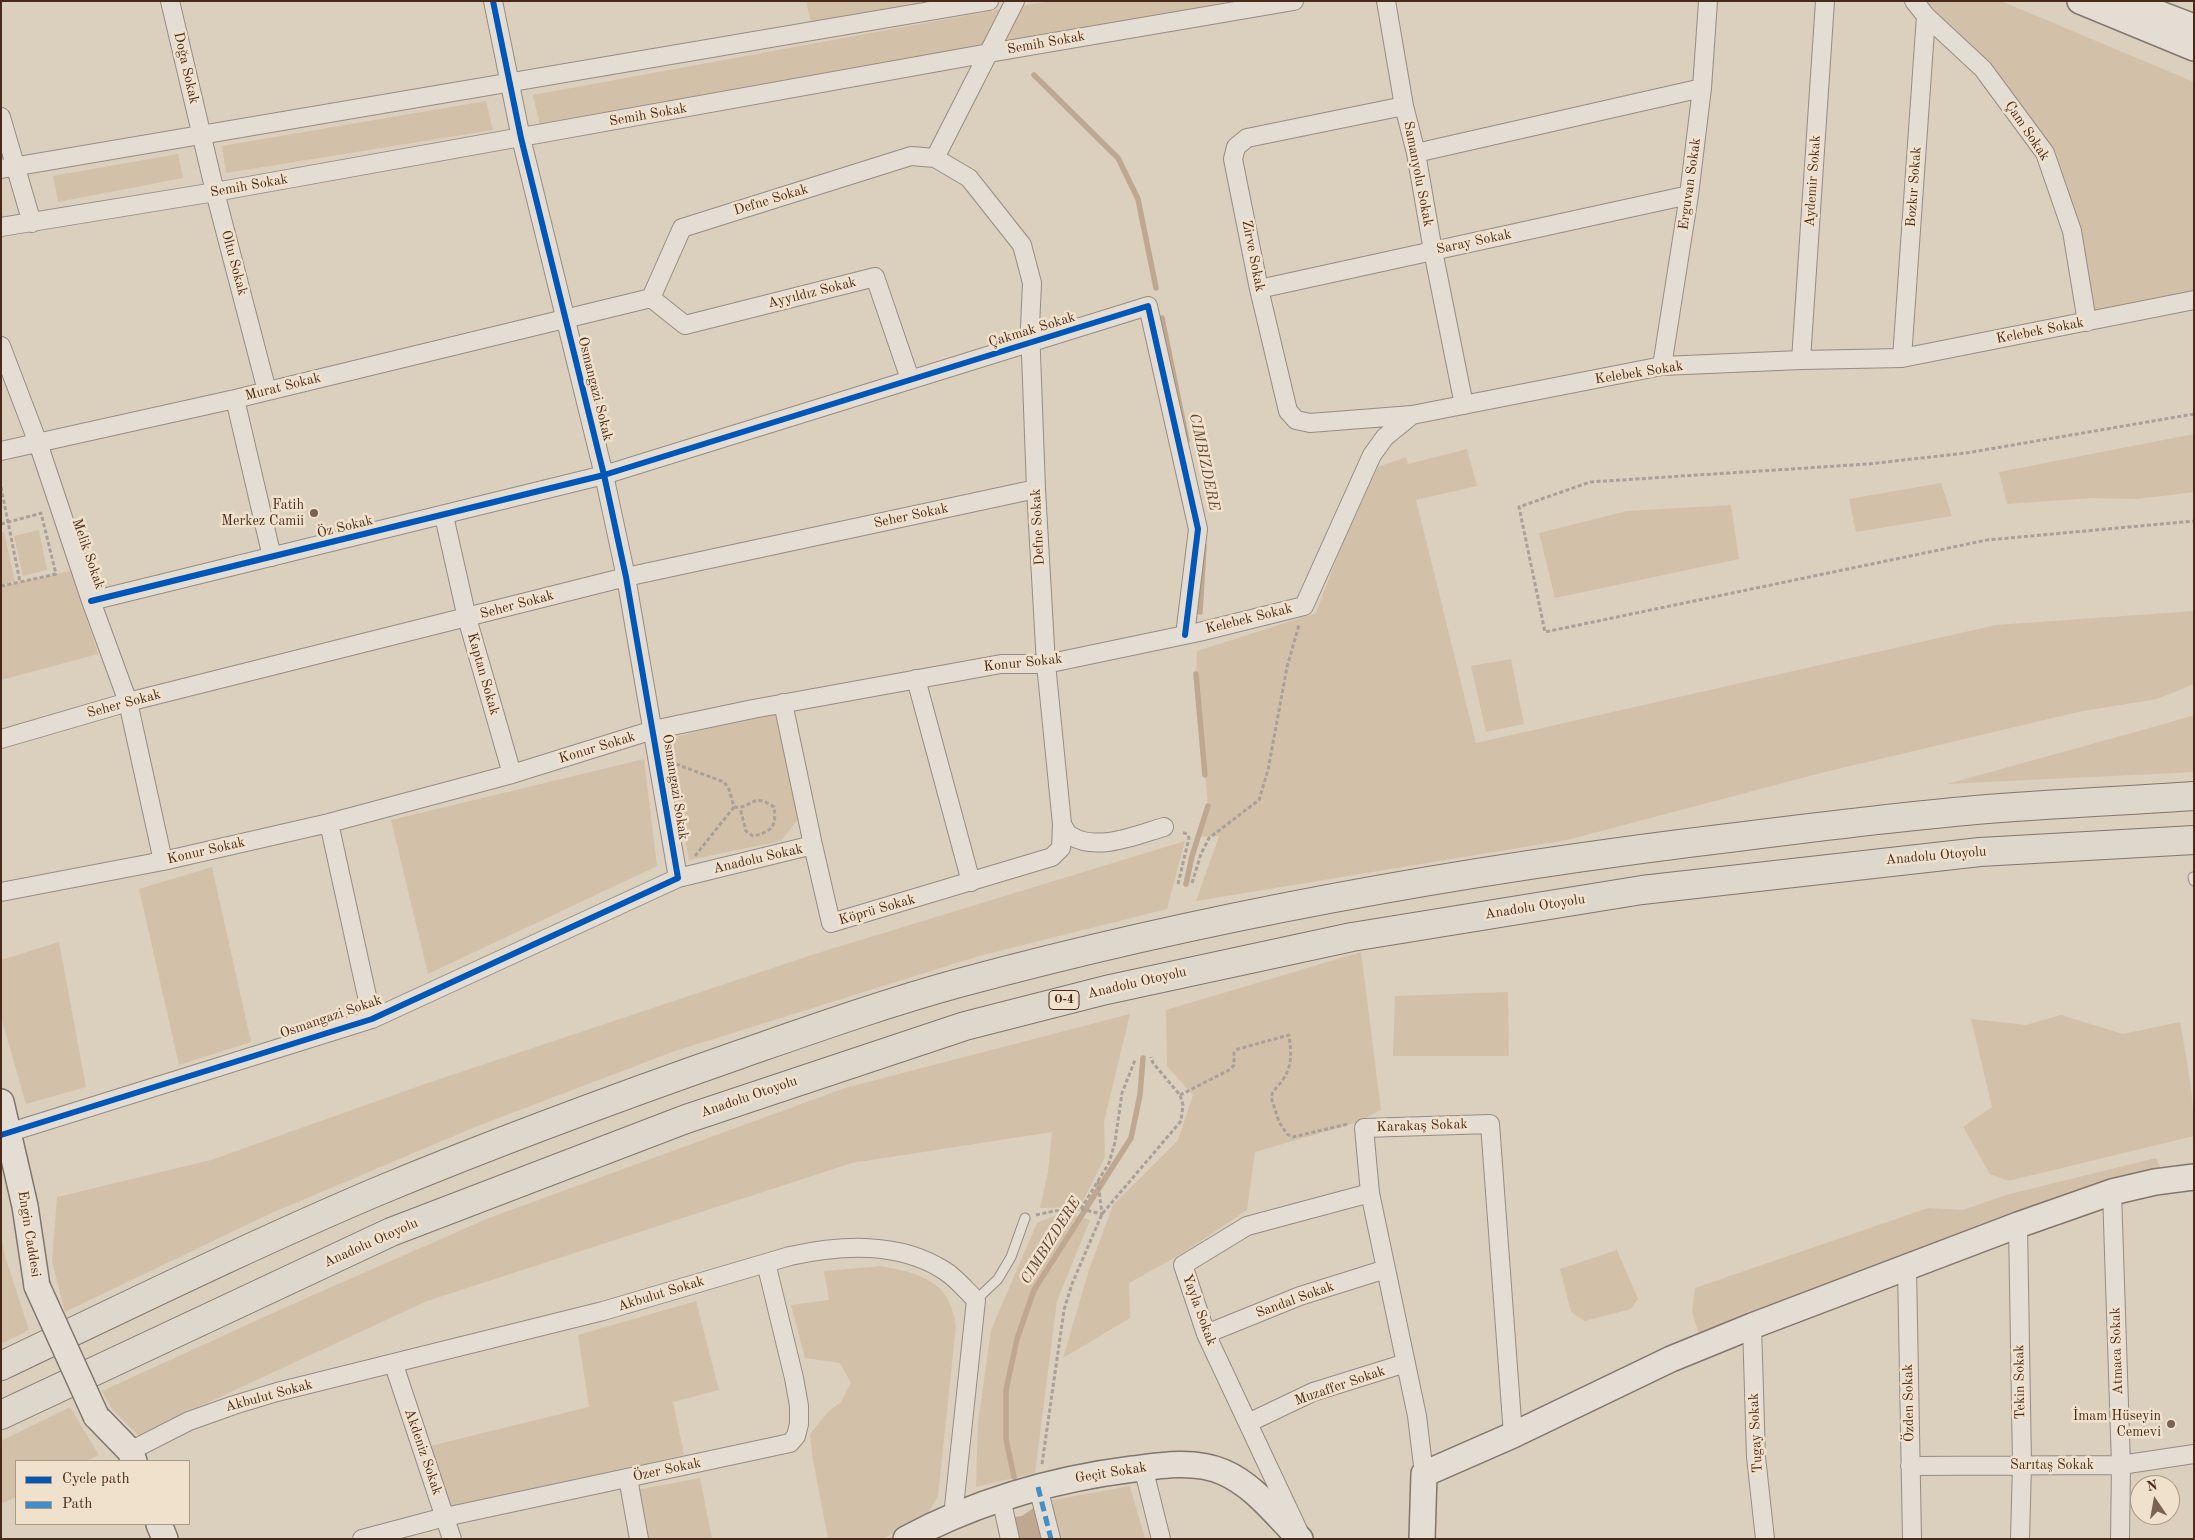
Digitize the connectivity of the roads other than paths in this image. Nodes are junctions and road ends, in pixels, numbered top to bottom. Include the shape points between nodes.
1 (170, 1) edge
2 (493, 1) edge
3 (988, 1) edge
4 (1015, 1) edge
5 (1294, 1) edge
6 (1386, 1) edge
7 (1708, 1) edge
8 (1825, 1) edge
9 (1914, 1) edge
10 (2080, 1) edge
11 (2126, 1) edge
12 (1926, 16) junction
13 (2194, 27) edge
14 (2194, 48) edge
15 (989, 52) junction
16 (510, 82) junction
17 (1702, 88) junction
18 (1404, 106) junction
19 (1, 117) edge
20 (201, 134) junction
21 (521, 138) junction
22 (1416, 153) junction
23 (935, 158) junction
24 (8, 168) edge
25 (215, 192) junction
26 (1689, 195) junction
27 (32, 223) junction
28 (1, 228) edge
29 (1433, 251) junction
30 (1259, 289) junction
31 (651, 298) junction
32 (2194, 300) edge
33 (565, 320) junction
34 (2087, 322) junction
35 (1031, 343) junction
36 (1, 346) edge
37 (1902, 358) junction
38 (1801, 360) junction
39 (1662, 366) junction
40 (910, 379) junction
41 (267, 391) junction
42 (235, 399) junction
43 (1464, 405) junction
44 (1412, 415) junction
45 (38, 443) junction
46 (1, 451) edge
47 (604, 475) junction
48 (1036, 489) junction
49 (444, 516) junction
50 (272, 557) junction
51 (626, 577) junction
52 (91, 601) junction
53 (467, 618) junction
54 (1192, 633) junction
55 (1046, 664) junction
56 (916, 679) junction
57 (128, 702) junction
58 (783, 703) junction
59 (653, 730) junction
60 (1, 739) edge
61 (512, 774) junction
62 (2194, 796) edge
63 (329, 823) junction
64 (1062, 824) junction
65 (1164, 827) road end
66 (2194, 840) edge
67 (813, 845) junction
68 (163, 861) junction
69 (2193, 877) edge
70 (678, 878) junction
71 (2194, 881) edge
72 (971, 882) junction
73 (1, 892) edge
74 (372, 1019) junction
75 (1, 1102) edge
76 (5, 1133) edge
77 (2194, 1177) edge
78 (2112, 1192) junction
79 (1370, 1193) junction
80 (1025, 1218) road end
81 (2018, 1225) junction
82 (766, 1263) junction
83 (1907, 1267) junction
84 (1386, 1269) junction
85 (976, 1300) junction
86 (1752, 1326) junction
87 (1206, 1334) junction
88 (1406, 1363) junction
89 (394, 1365) junction
90 (1, 1366) edge
91 (1, 1415) edge
92 (1248, 1423) junction
93 (1513, 1435) junction
94 (2194, 1454) edge
95 (132, 1456) edge
96 (2022, 1465) junction
97 (2121, 1465) junction
98 (1910, 1466) junction
99 (1143, 1468) junction
100 (1424, 1474) junction
101 (628, 1478) junction
102 (1038, 1487) junction
103 (1001, 1498) junction
104 (954, 1516) junction
105 (445, 1517) junction
106 (159, 1525) edge
107 (164, 1539) edge
108 (362, 1539) edge
109 (452, 1539) edge
110 (639, 1539) edge
111 (906, 1539) edge
112 (1010, 1539) edge
113 (1052, 1539) edge
114 (1161, 1539) edge
115 (1301, 1539) edge
116 (1422, 1539) edge
117 (1765, 1539) edge
118 (1912, 1539) edge
119 (2020, 1539) edge
120 (2120, 1539) edge

1 - 20 street, Doğa Sokak
2 - 16 street, Osmangazi Sokak
3 - 16 street
4 - 15 street
5 - 15 street, Semih Sokak
6 - 18 street, Samanyolu Sokak
7 - 17 street, Erguvan Sokak
8 - 38 street, Aydemir Sokak
9 - 12 street, Çam Sokak
10 - 14 street
11 - 13 street
12 - 34 street, Çam Sokak via 1983,69 2044,153 2072,231
12 - 37 street, Bozkır Sokak
15 - 21 street, Semih Sokak
15 - 23 street
16 - 20 street
16 - 21 street, Osmangazi Sokak
17 - 22 street
17 - 26 street, Erguvan Sokak
18 - 22 street, Samanyolu Sokak
18 - 30 street, Zirve Sokak via 1247,138 1236,147 1233,159
19 - 24 street
20 - 24 street
20 - 25 street, Oltu Sokak
21 - 25 street, Semih Sokak
21 - 33 street, Osmangazi Sokak
22 - 29 street, Samanyolu Sokak
23 - 31 street, Defne Sokak via 911,156 682,228
23 - 35 street, Defne Sokak via 969,178 1022,245 1032,283
24 - 27 street
25 - 27 street, Semih Sokak
25 - 41 street, Oltu Sokak
26 - 29 street, Saray Sokak
26 - 39 street, Erguvan Sokak
27 - 28 street, Semih Sokak
29 - 30 street, Saray Sokak
29 - 43 street, Samanyolu Sokak
30 - 44 street, Zirve Sokak via 1288,411 1296,420 1310,423
31 - 33 street, Murat Sokak
31 - 40 street, Ayyıldız Sokak via 685,325 875,277
32 - 34 street, Kelebek Sokak
33 - 41 street, Murat Sokak
33 - 47 street, Osmangazi Sokak
34 - 37 street, Kelebek Sokak
35 - 40 street, Çakmak Sokak
35 - 48 street, Defne Sokak
35 - 54 street, Çakmak Sokak via 1148,306 1198,529
36 - 45 street, Melik Sokak
37 - 38 street, Kelebek Sokak
38 - 39 street, Kelebek Sokak
39 - 43 street, Kelebek Sokak
40 - 47 street, Çakmak Sokak
41 - 42 street, Murat Sokak
42 - 45 street, Murat Sokak
42 - 50 street
43 - 44 street, Kelebek Sokak
44 - 54 street, Kelebek Sokak via 1385,437 1372,455 1304,606
45 - 46 street, Murat Sokak
45 - 52 street, Melik Sokak
47 - 49 street, Öz Sokak
47 - 51 street, Osmangazi Sokak
48 - 51 street, Seher Sokak
48 - 55 street, Defne Sokak
49 - 50 street, Öz Sokak
49 - 53 street, Kaptan Sokak
50 - 52 street, Öz Sokak
51 - 53 street, Seher Sokak
51 - 59 street, Osmangazi Sokak
52 - 57 street, Melik Sokak
53 - 57 street, Seher Sokak
53 - 61 street, Kaptan Sokak
54 - 55 street, Konur Sokak
55 - 56 street, Konur Sokak via 1001,664
55 - 64 street, Defne Sokak
56 - 58 street, Konur Sokak
56 - 72 street
57 - 60 street, Seher Sokak
57 - 68 street, Melik Sokak
58 - 59 street, Konur Sokak
58 - 67 street, Anadolu Sokak
59 - 61 street, Konur Sokak
59 - 70 street, Osmangazi Sokak
61 - 63 street, Konur Sokak
62 - 90 highway via 1967,811 1635,849 1500,869 1345,896 1177,931 954,985 831,1023 674,1078 385,1189
63 - 68 street, Konur Sokak
63 - 74 street
64 - 65 street via 1070,836 1090,843 1124,839
64 - 72 street, Köprü Sokak via 1061,848 1052,858
66 - 91 highway, Anadolu Otoyolu / O-4 via 1980,852 1642,890 1352,937 1106,990 964,1026 686,1119 391,1232
67 - 70 street, Anadolu Sokak
67 - 72 street, Köprü Sokak via 831,923
68 - 73 street, Konur Sokak
69 - 71 lane
70 - 74 street, Osmangazi Sokak
74 - 76 street, Osmangazi Sokak
75 - 76 street, Engin Caddesi
76 - 95 street, Engin Caddesi, bridge via 25,1206 37,1286 96,1416
77 - 78 street
78 - 81 street
78 - 97 street, Atmaca Sokak
79 - 84 street, Karakaş Sokak
79 - 87 street, Yayla Sokak via 1247,1226 1183,1265
79 - 93 street, Karakaş Sokak via 1364,1128 1490,1124
80 - 85 lane via 1011,1257 998,1280
81 - 83 street
81 - 96 street, Tekin Sokak
82 - 85 street, Akbulut Sokak via 816,1250 884,1249 905,1253 940,1268
82 - 89 street, Akbulut Sokak via 603,1311
82 - 101 street, Özer Sokak via 799,1406 796,1436 781,1446
83 - 86 street
83 - 98 street, Özden Sokak
84 - 87 street, Sandal Sokak via 1300,1296
84 - 88 street, Karakaş Sokak
85 - 104 street
86 - 93 street via 1671,1359
86 - 117 street, Tugay Sokak via 1756,1457
87 - 92 street, Yayla Sokak
88 - 92 street, Muzaffer Sokak via 1313,1392
88 - 100 street, Karakaş Sokak
89 - 95 street, Akbulut Sokak via 234,1405 189,1421
89 - 105 street, Akdeniz Sokak
92 - 115 street, Yayla Sokak
93 - 100 street
94 - 97 street, Sarıtaş Sokak
96 - 97 street, Sarıtaş Sokak
96 - 98 street, Sarıtaş Sokak
96 - 119 street, Tekin Sokak
97 - 120 street, Atmaca Sokak
98 - 118 street, Özden Sokak
99 - 102 street, Geçit Sokak via 1094,1474
99 - 114 street
99 - 115 street, Geçit Sokak via 1186,1465 1223,1472 1250,1489
100 - 116 street
101 - 105 street, Özer Sokak
101 - 110 street
102 - 103 street, Geçit Sokak
102 - 113 street
103 - 104 street, Geçit Sokak
103 - 112 street
104 - 111 street, Geçit Sokak
105 - 108 street, Özer Sokak
105 - 109 street, Akdeniz Sokak
106 - 107 street

